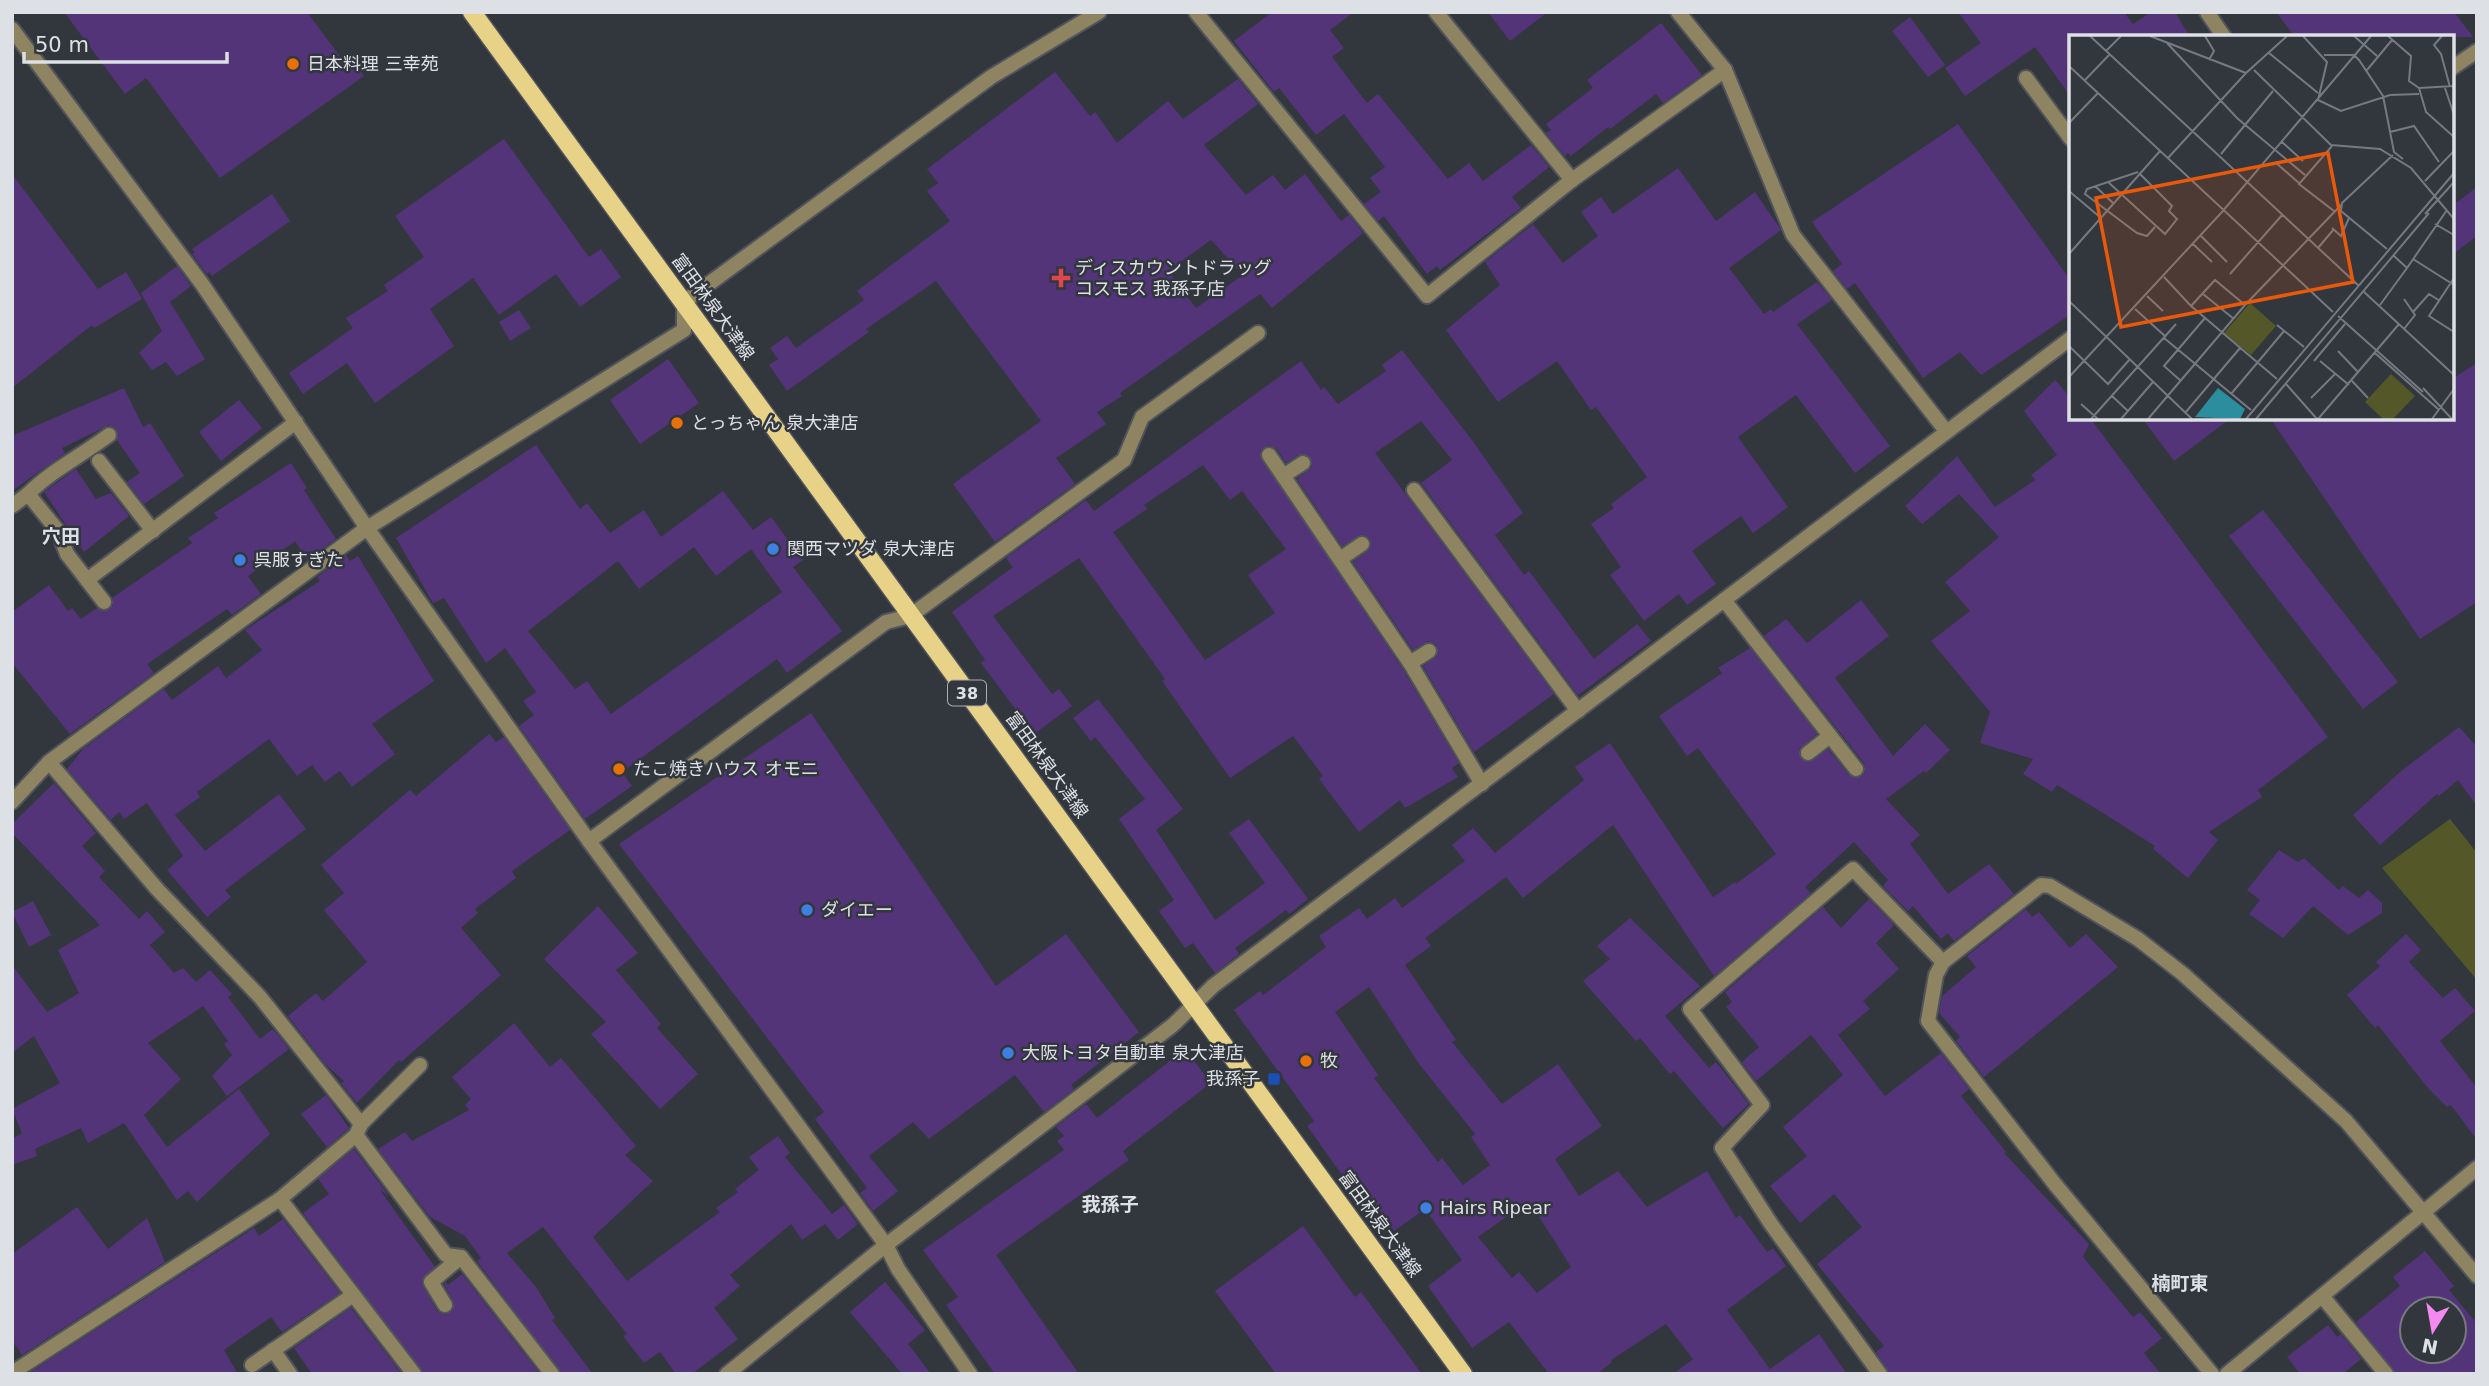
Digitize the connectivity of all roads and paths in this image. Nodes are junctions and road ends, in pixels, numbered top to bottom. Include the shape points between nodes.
1 (472, 12) edge
2 (1099, 12) edge
3 (1196, 12) edge
4 (1436, 12) edge
5 (1678, 12) edge
6 (2207, 12) edge
7 (12, 29) edge
8 (2223, 35) edge
9 (2477, 51) edge
10 (2454, 67) edge
11 (1725, 71) junction
12 (2026, 78) dead end
13 (2069, 136) edge
14 (1572, 180) junction
15 (684, 302) junction
16 (1258, 333) dead end
17 (2069, 340) edge
18 (296, 422) junction
19 (1947, 431) junction
20 (109, 435) dead end
21 (1269, 455) dead end
22 (99, 461) dead end
23 (1303, 463) dead end
24 (1283, 476) junction
25 (1414, 490) dead end
26 (28, 494) junction
27 (12, 506) edge
28 (367, 528) junction
29 (153, 531) junction
30 (1362, 544) dead end
31 (1340, 559) junction
32 (88, 580) junction
33 (1724, 600) junction
34 (104, 602) dead end
35 (910, 616) junction
36 (1430, 651) dead end
37 (1410, 663) junction
38 (1578, 711) junction
39 (1830, 736) junction
40 (1808, 753) dead end
41 (49, 762) junction
42 (1856, 769) dead end
43 (1482, 784) junction
44 (12, 802) edge
45 (589, 841) junction
46 (1943, 962) junction
47 (1194, 1004) junction
48 (420, 1065) dead end
49 (359, 1129) junction
50 (2477, 1168) edge
51 (280, 1199) junction
52 (2423, 1211) junction
53 (886, 1245) junction
54 (461, 1257) junction
55 (2477, 1276) edge
56 (353, 1295) junction
57 (2322, 1296) junction
58 (445, 1305) dead end
59 (273, 1350) junction
60 (252, 1365) dead end
61 (12, 1373) edge
62 (290, 1374) edge
63 (414, 1374) edge
64 (552, 1374) edge
65 (727, 1374) edge
66 (971, 1374) edge
67 (1464, 1374) edge
68 (1880, 1374) edge
69 (2212, 1374) edge
70 (2227, 1374) edge
71 (2386, 1374) edge

1 - 15 main road, 富田林泉大津線 / 38
2 - 15 street via 991,77
3 - 14 street via 1427,296
4 - 14 street
5 - 11 street
6 - 8 street
7 - 18 street via 202,284
9 - 10 street
11 - 14 street
11 - 19 street via 1793,235
12 - 13 street
15 - 28 street via 684,330
15 - 35 main road, 富田林泉大津線 / 38
16 - 35 street via 1142,417 1125,460
17 - 19 street
18 - 28 street
18 - 29 street
19 - 33 street
20 - 26 street via 50,472
21 - 24 street
22 - 29 street
23 - 24 street
24 - 31 street
25 - 38 street
26 - 27 street
26 - 32 street
28 - 41 street
28 - 45 street
29 - 32 street
30 - 31 street
31 - 37 street
32 - 34 street
33 - 38 street
33 - 39 street
35 - 45 street via 886,622
35 - 47 main road, 富田林泉大津線 / 38
36 - 37 street
37 - 43 street
38 - 43 street
39 - 40 street
39 - 42 street
41 - 44 street
41 - 49 street via 157,889 260,997
43 - 47 street
45 - 53 street
46 - 52 street via 2041,885 2050,886 2138,939 2183,974 2346,1121
46 - 68 street via 1853,869 1690,1009 1762,1105 1722,1148
46 - 69 street via 1936,975 1928,1021 2053,1183
47 - 53 street
47 - 67 main road, 富田林泉大津線 / 38
48 - 49 street
49 - 51 street
49 - 54 street via 446,1255
50 - 52 street
51 - 56 street
51 - 61 street
52 - 55 street
52 - 57 street
53 - 65 street
53 - 66 street
54 - 58 street via 431,1282
54 - 64 street
56 - 59 street
56 - 63 street
57 - 70 street
57 - 71 street
59 - 60 street
59 - 62 street

